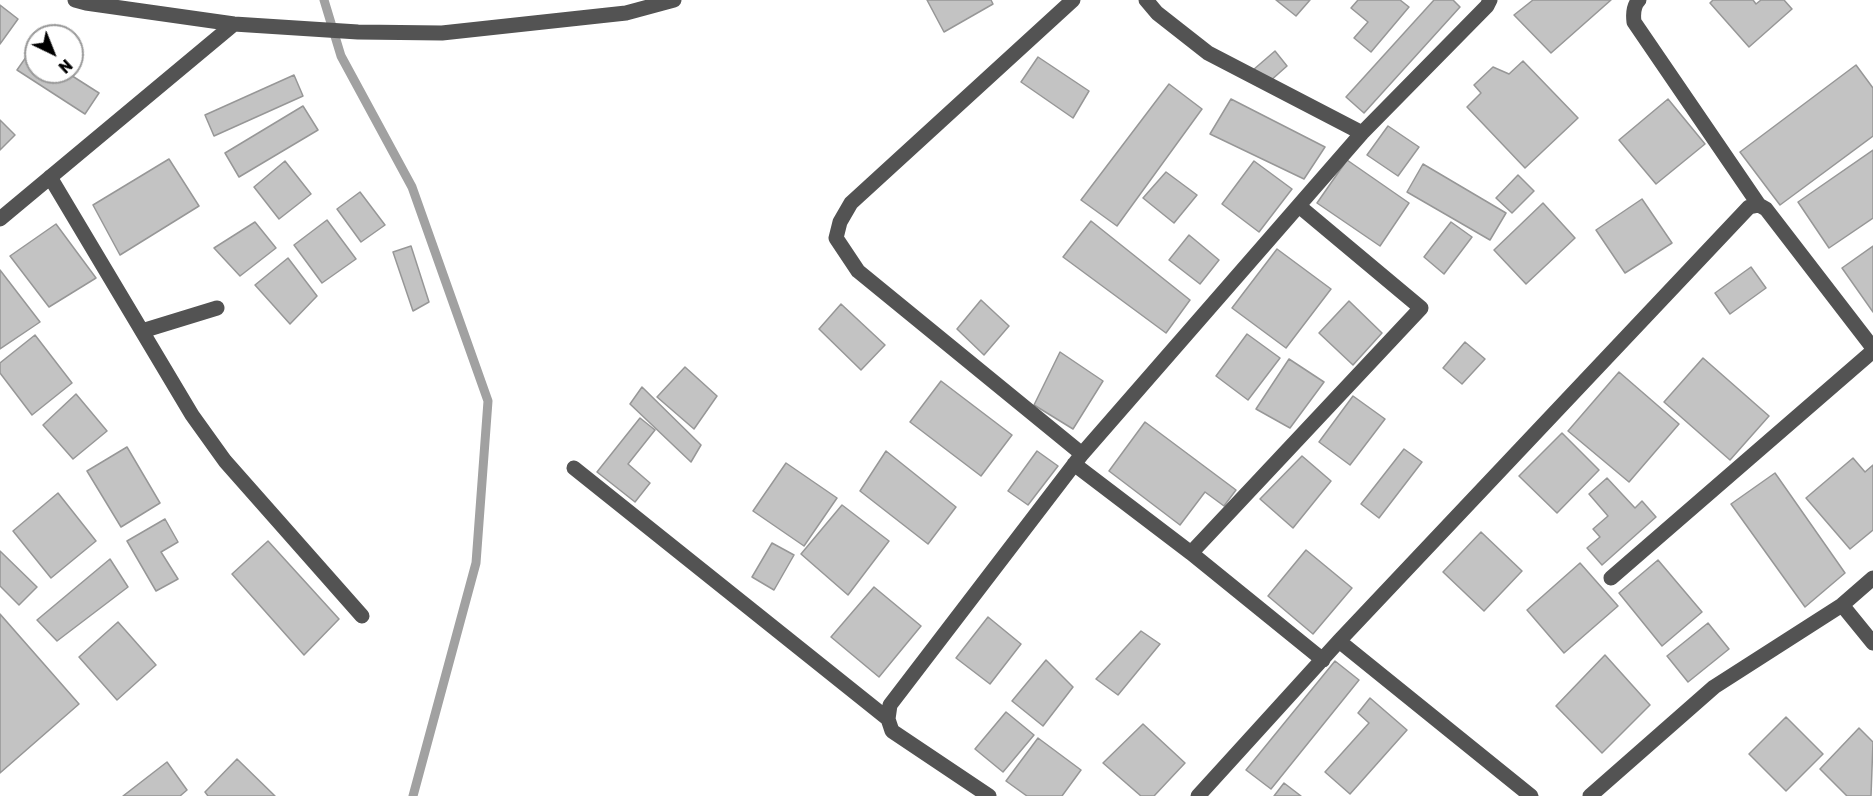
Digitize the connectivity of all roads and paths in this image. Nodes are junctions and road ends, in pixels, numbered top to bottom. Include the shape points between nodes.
1 (75, 0) edge
2 (674, 0) edge
3 (1073, 0) edge
4 (1146, 0) edge
5 (1490, 0) edge
6 (1639, 0) edge
7 (234, 24) junction
8 (1362, 133) junction
9 (50, 177) junction
10 (1759, 205) junction
11 (1299, 206) junction
12 (0, 219) edge
13 (218, 308) dead end
14 (142, 331) junction
15 (1873, 350) edge
16 (1078, 459) junction
17 (574, 468) dead end
18 (1191, 553) junction
19 (1611, 578) dead end
20 (1873, 578) edge
21 (1842, 604) junction
22 (362, 616) dead end
23 (1339, 641) junction
24 (1873, 643) edge
25 (1323, 660) junction
26 (888, 719) junction
27 (989, 796) edge
28 (1198, 796) edge
29 (1531, 796) edge
30 (1590, 796) edge

1 - 7 street
2 - 7 street via 626,14 442,33
3 - 16 street via 851,203 836,238 858,271
4 - 8 street via 1208,53
5 - 8 street
6 - 10 street via 1634,22
7 - 9 street
8 - 11 street
9 - 12 street
9 - 14 street
10 - 15 street via 1766,209
10 - 23 street via 1749,207
11 - 16 street
11 - 18 street via 1421,308
13 - 14 street
14 - 22 street via 192,415 225,461
15 - 19 street
16 - 18 street
16 - 26 street via 890,705
17 - 26 street
18 - 25 street
20 - 21 street
21 - 24 street
21 - 30 street via 1714,687
23 - 25 street
23 - 29 street
25 - 28 street
26 - 27 street via 892,731

